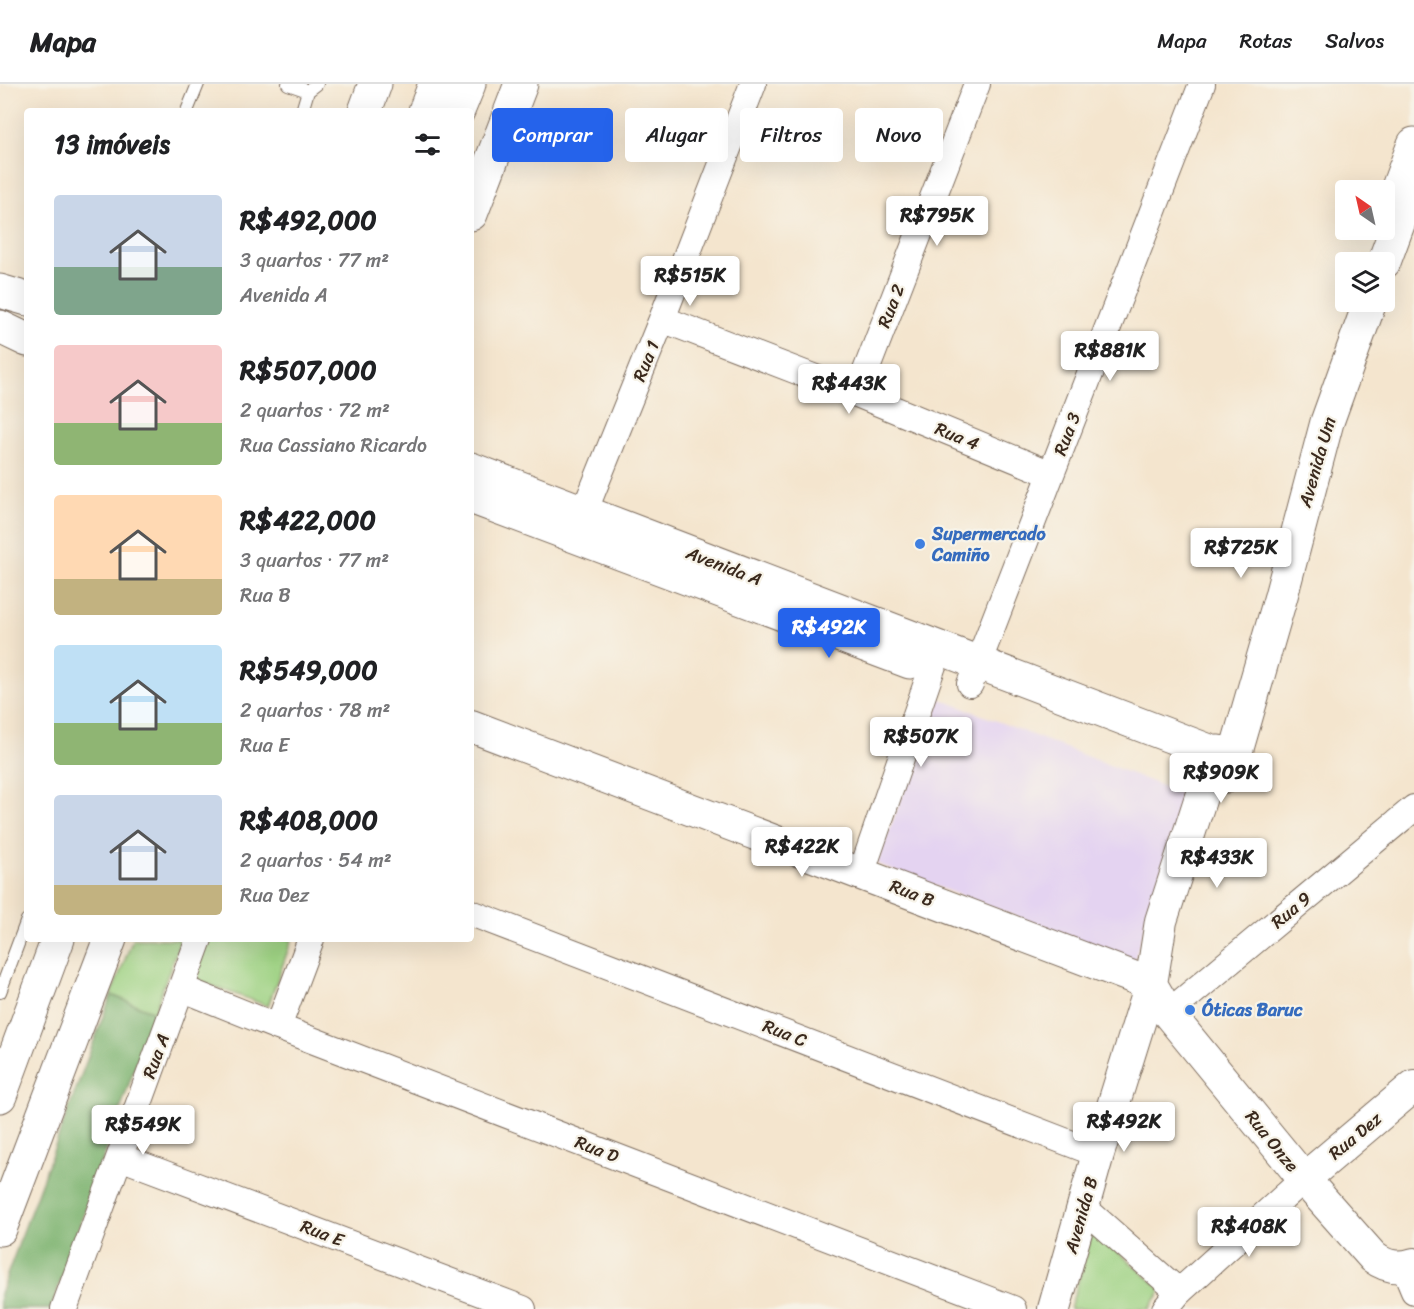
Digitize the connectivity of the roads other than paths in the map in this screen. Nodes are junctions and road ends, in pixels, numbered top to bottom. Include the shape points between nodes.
1 (198, 84) edge
2 (288, 84) edge
3 (375, 84) edge
4 (435, 84) edge
5 (469, 84) edge
6 (521, 84) edge
7 (753, 84) edge
8 (977, 84) edge
9 (1202, 84) edge
10 (313, 87) edge
11 (188, 108) edge
12 (303, 108) edge
13 (366, 108) edge
14 (425, 108) edge
15 (459, 108) edge
16 (1414, 144) edge
17 (1414, 181) edge
18 (1395, 194) edge
19 (474, 206) edge
20 (1388, 252) edge
21 (0, 291) edge
22 (24, 298) edge
23 (0, 311) edge
24 (1352, 312) edge
25 (1366, 312) edge
26 (662, 319) junction
27 (24, 321) edge
28 (0, 327) edge
29 (24, 339) edge
30 (857, 394) junction
31 (474, 471) edge
32 (1051, 474) junction
33 (474, 498) edge
34 (580, 524) junction
35 (935, 659) junction
36 (974, 674) junction
37 (474, 727) edge
38 (1217, 765) junction
39 (1414, 808) edge
40 (861, 874) junction
41 (474, 914) edge
42 (24, 928) edge
43 (57, 942) edge
44 (109, 942) edge
45 (198, 942) edge
46 (310, 942) edge
47 (1151, 984) junction
48 (182, 988) junction
49 (0, 992) edge
50 (1168, 1013) junction
51 (278, 1027) junction
52 (1414, 1086) edge
53 (0, 1096) edge
54 (1098, 1154) junction
55 (120, 1157) junction
56 (1304, 1179) junction
57 (1083, 1207) junction
58 (0, 1229) edge
59 (1411, 1274) edge
60 (1172, 1300) edge
61 (64, 1309) edge
62 (524, 1309) edge
63 (1013, 1309) edge
64 (1054, 1309) edge

1 - 11 lane
2 - 10 lane
3 - 13 main road
4 - 14 main road
5 - 15 main road
6 - 19 main road
7 - 26 street, Rua 1
8 - 30 street, Rua 2
9 - 32 street, Rua 3
10 - 12 lane
16 - 18 main road
17 - 20 main road
21 - 22 main road
23 - 27 street
24 - 38 main road, Avenida Um via 1313,421
25 - 38 main road, Avenida Um via 1327,423 1281,596
26 - 30 street, Rua 4
26 - 34 street, Rua 1
28 - 29 main road
30 - 32 street, Rua 4
31 - 34 main road, Avenida A
32 - 36 street, Rua 3
33 - 34 main road, Avenida A
34 - 35 main road, Avenida A
35 - 36 main road, Avenida A
35 - 40 street
36 - 38 main road, Avenida A
37 - 40 street, Rua B
38 - 47 street, Avenida B via 1161,921
39 - 50 street, Rua 9
40 - 47 street, Rua B
41 - 54 street, Rua C
42 - 49 lane
43 - 53 main road
44 - 58 main road
45 - 48 street, Rua A
46 - 51 street
47 - 50 street, Rua Onze
47 - 54 street, Avenida B
48 - 51 street, Rua D
48 - 55 street, Rua A
50 - 56 street, Rua Onze
51 - 63 street, Rua D
52 - 56 street, Rua Dez
54 - 57 street, Avenida B
55 - 61 street, Rua A
55 - 62 street, Rua E
56 - 59 street, Rua Onze via 1373,1257
56 - 60 street, Rua Dez
57 - 60 street
57 - 64 street, Avenida B

